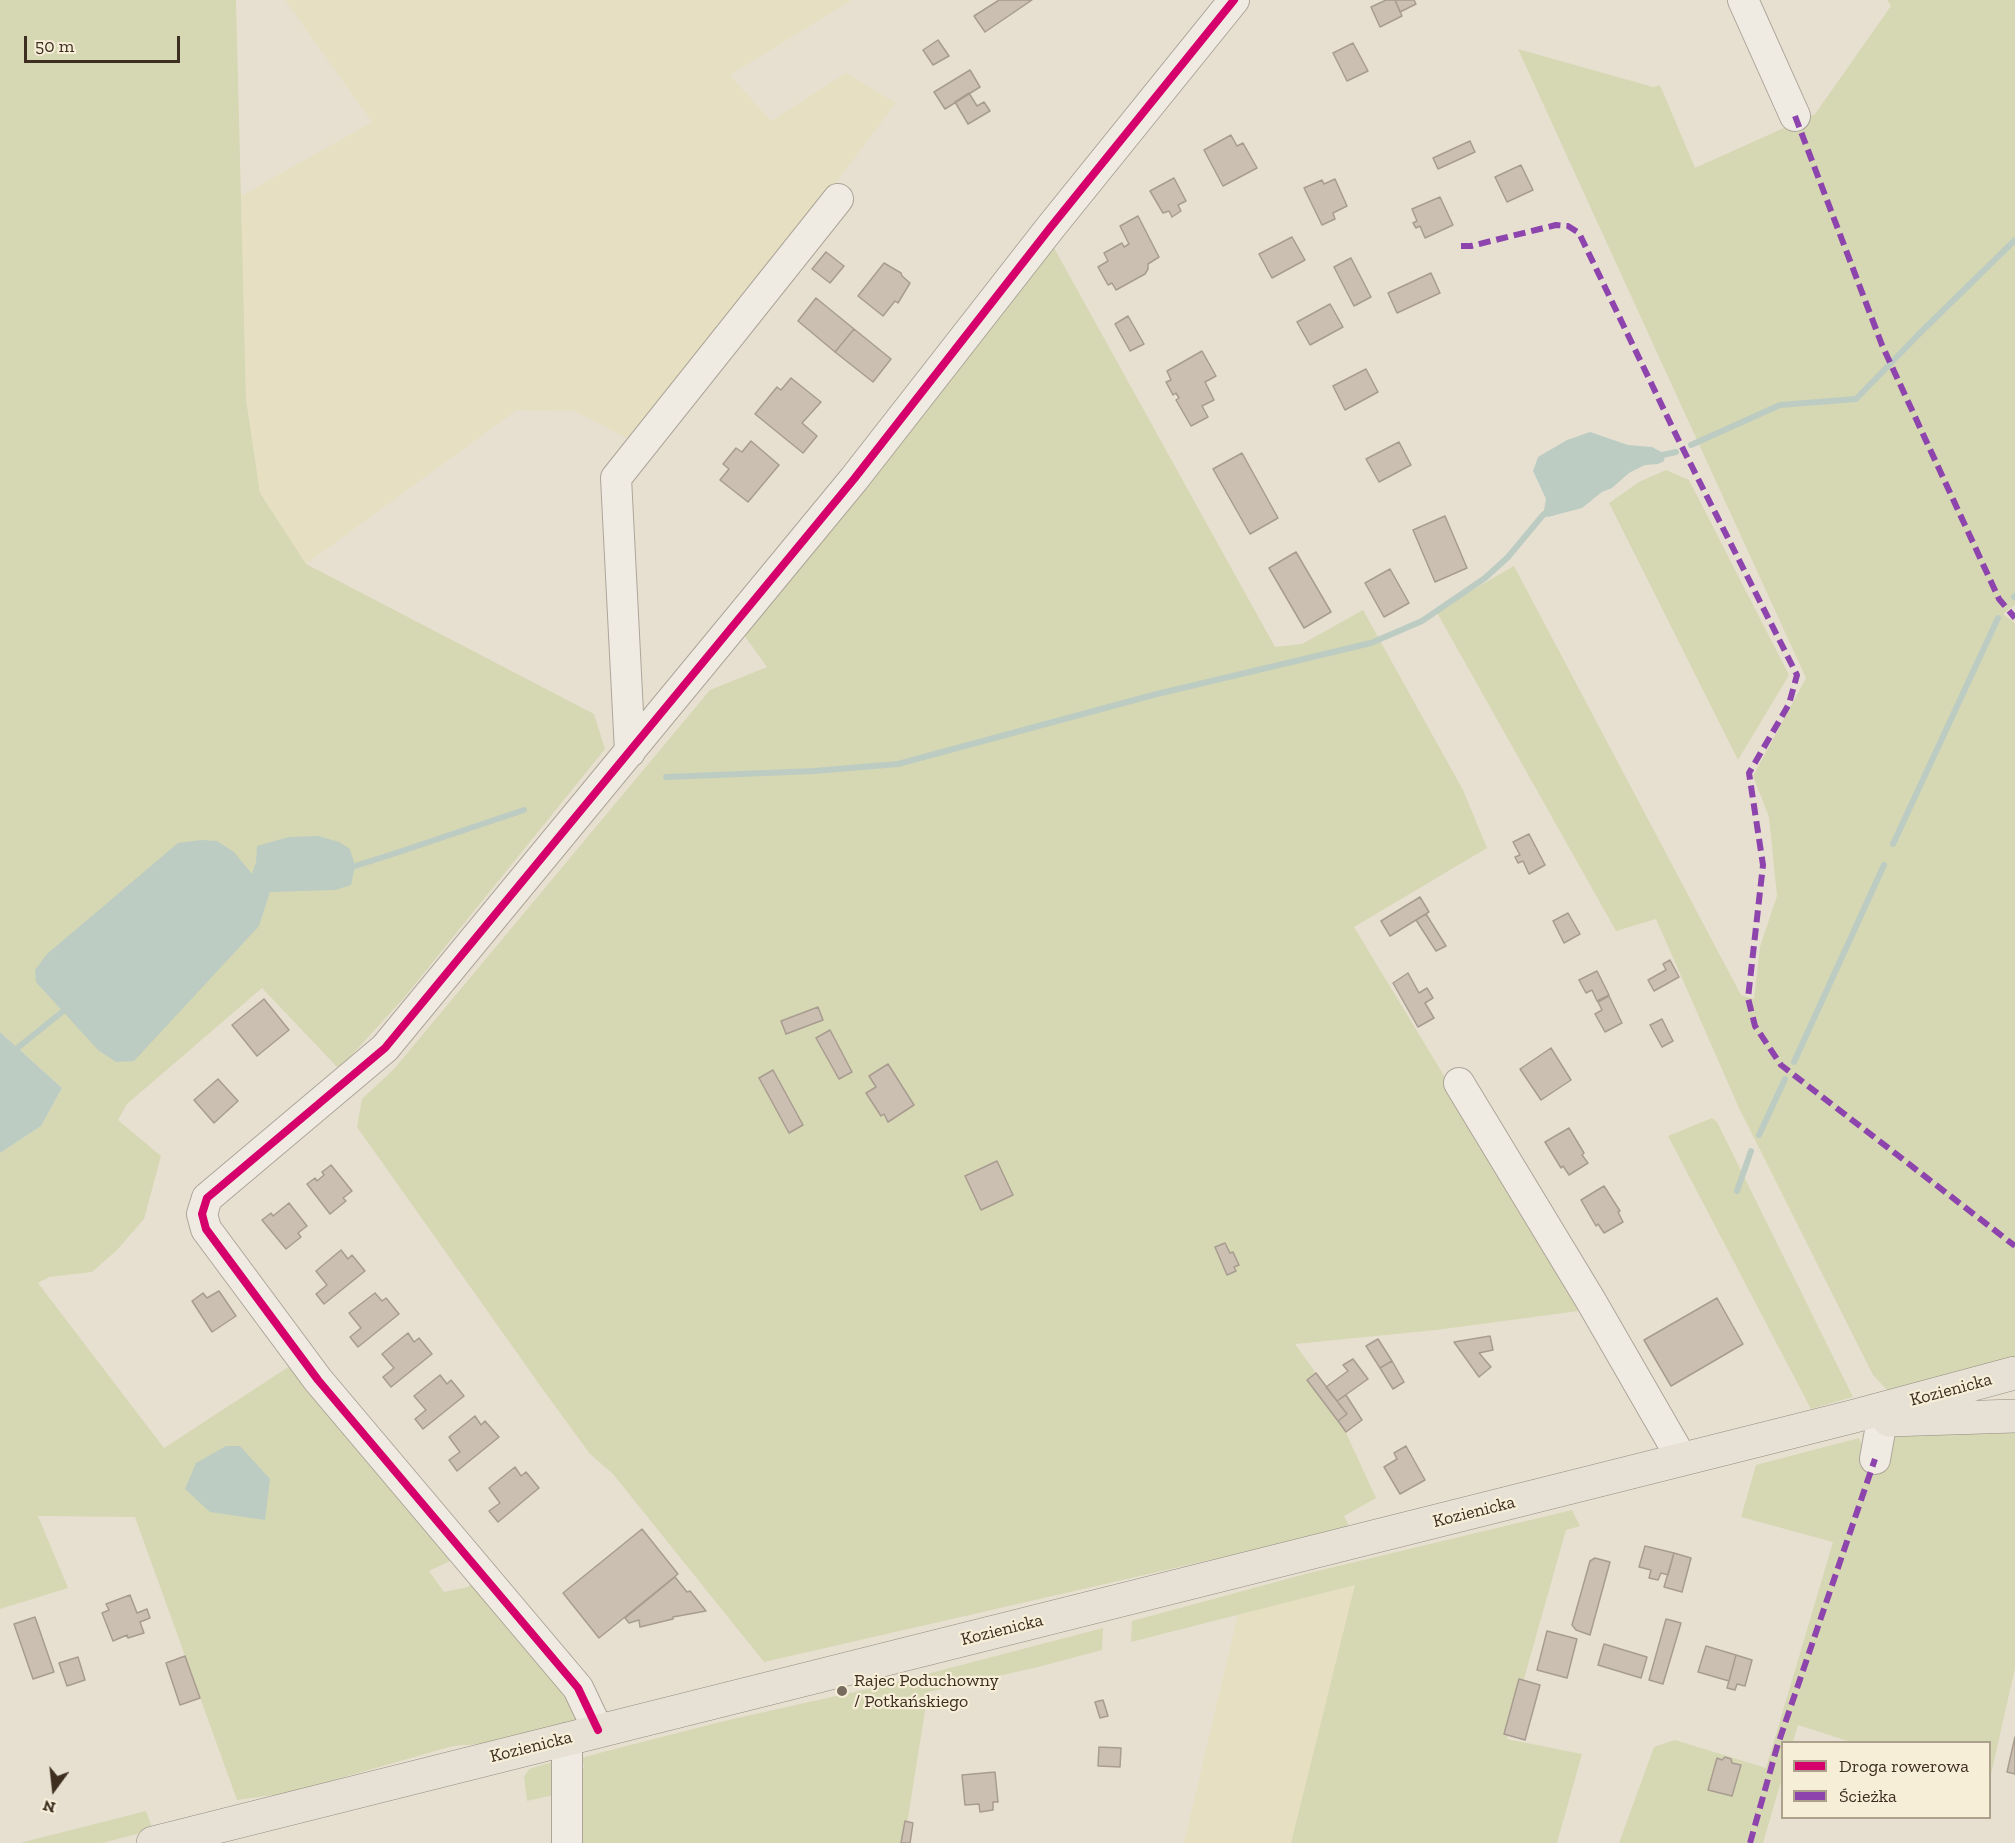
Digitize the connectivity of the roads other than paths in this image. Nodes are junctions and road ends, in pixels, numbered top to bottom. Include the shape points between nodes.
1 (1234, 0) edge
2 (1743, 0) edge
3 (1795, 116) dead end
4 (838, 199) dead end
5 (630, 752) junction
6 (1459, 1083) dead end
7 (2015, 1373) edge
8 (1870, 1416) junction
9 (2015, 1416) edge
10 (1875, 1459) dead end
11 (1682, 1460) junction
12 (582, 1734) junction
13 (153, 1843) edge
14 (567, 1843) edge

1 - 5 street via 854,479
2 - 3 street
4 - 5 street via 616,478
5 - 12 street via 385,1048 218,1187 207,1198 202,1214 206,1229 318,1380 578,1688
6 - 11 street
7 - 8 main road, Kozienicka
8 - 9 main road, Kozienicka
8 - 10 street
8 - 11 main road, Kozienicka
11 - 12 main road, Kozienicka
12 - 13 main road, Kozienicka
12 - 14 street

